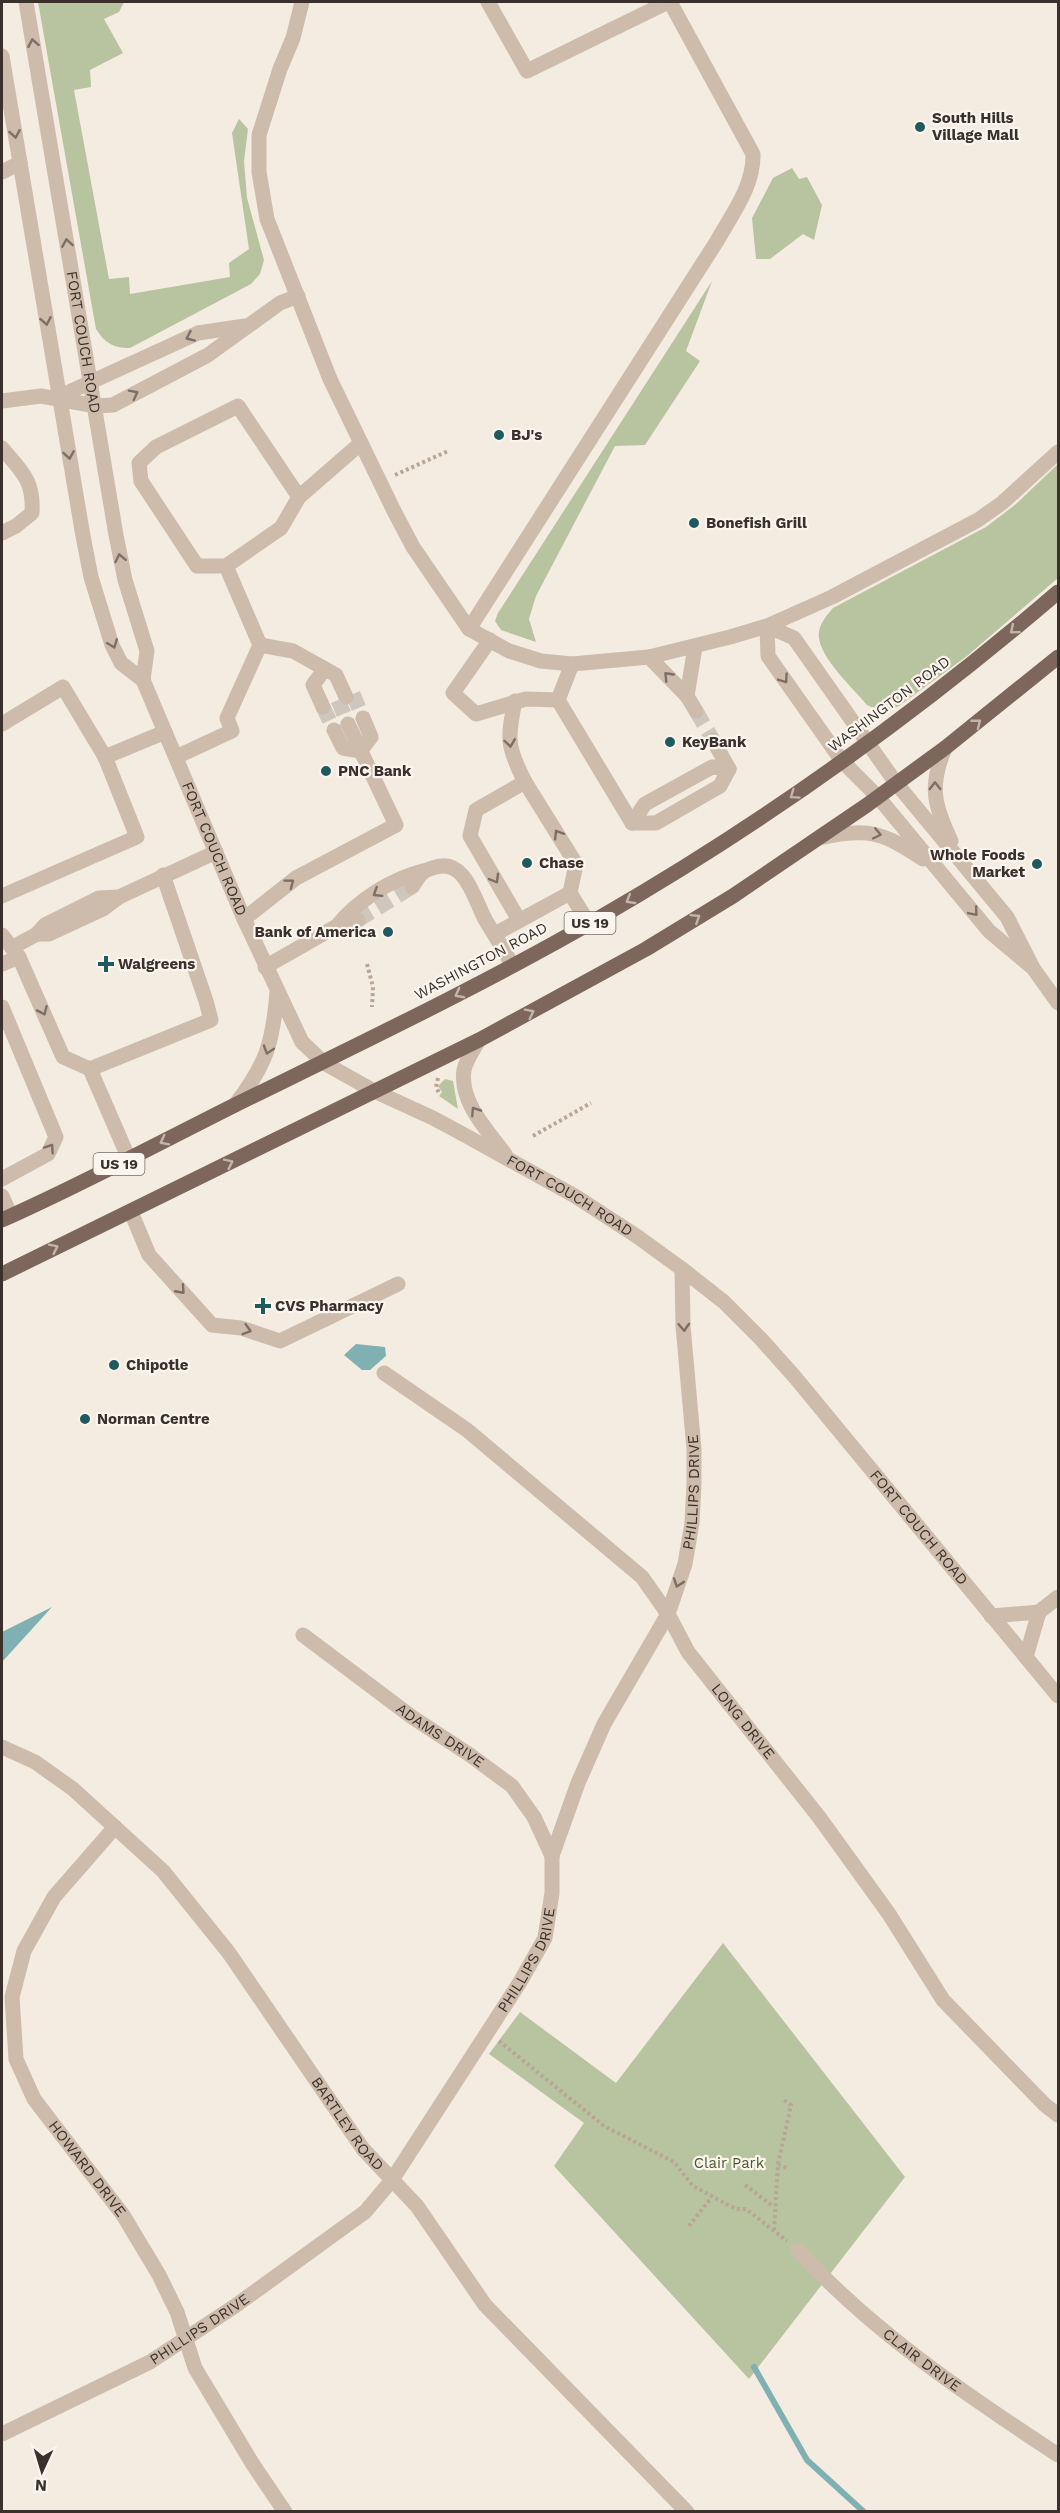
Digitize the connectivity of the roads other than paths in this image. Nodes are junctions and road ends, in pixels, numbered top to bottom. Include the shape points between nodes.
1 (26, 2) edge
2 (302, 2) edge
3 (488, 2) edge
4 (669, 2) edge
5 (2, 56) edge
6 (20, 163) junction
7 (2, 172) edge
8 (298, 296) junction
9 (247, 325) junction
10 (91, 384) junction
11 (58, 397) junction
12 (2, 400) edge
13 (96, 406) junction
14 (361, 443) junction
15 (2, 448) edge
16 (1059, 452) edge
17 (299, 497) junction
18 (2, 533) edge
19 (226, 566) junction
20 (1059, 592) edge
21 (767, 626) junction
22 (469, 629) junction
23 (490, 640) junction
24 (260, 645) junction
25 (695, 647) junction
26 (649, 657) junction
27 (1059, 657) edge
28 (572, 664) junction
29 (324, 670) junction
30 (143, 680) junction
31 (687, 696) junction
32 (558, 700) junction
33 (515, 701) junction
34 (696, 711) tunnel mouth
35 (4, 718) edge
36 (165, 732) junction
37 (713, 740) tunnel mouth
38 (868, 742) junction
39 (945, 748) junction
40 (360, 751) junction
41 (105, 757) junction
42 (176, 758) junction
43 (842, 761) junction
44 (525, 782) junction
45 (896, 783) junction
46 (878, 797) junction
47 (819, 838) junction
48 (216, 852) junction
49 (960, 860) junction
50 (936, 867) junction
51 (423, 871) junction
52 (163, 876) junction
53 (412, 887) tunnel mouth
54 (570, 893) junction
55 (2, 896) edge
56 (244, 919) junction
57 (358, 920) tunnel mouth
58 (519, 920) junction
59 (589, 924) junction
60 (337, 926) junction
61 (495, 934) junction
62 (2, 935) edge
63 (16, 952) junction
64 (2, 964) edge
65 (512, 965) junction
66 (265, 966) junction
67 (1033, 968) junction
68 (277, 992) junction
69 (1059, 1004) edge
70 (2, 1007) edge
71 (478, 1040) junction
72 (324, 1063) junction
73 (90, 1069) junction
74 (374, 1091) junction
75 (235, 1106) junction
76 (129, 1159) junction
77 (508, 1159) junction
78 (2, 1179) edge
79 (2, 1196) edge
80 (131, 1212) junction
81 (6, 1218) edge
82 (682, 1269) junction
83 (2, 1274) edge
84 (398, 1284) dead end
85 (384, 1373) dead end
86 (1059, 1597) edge
87 (1038, 1612) junction
88 (668, 1614) junction
89 (990, 1616) junction
90 (303, 1635) dead end
91 (1026, 1657) junction
92 (1059, 1696) edge
93 (2, 1747) edge
94 (115, 1827) junction
95 (552, 1856) junction
96 (1059, 2115) edge
97 (392, 2180) junction
98 (798, 2250) road end
99 (185, 2338) junction
100 (2, 2434) edge
101 (1059, 2455) edge
102 (285, 2511) edge
103 (687, 2511) edge

10 -> 1 street, FORT COUCH ROAD
2 - 8 street via 259,135 258,149 267,219
3 - 4 street via 527,71
4 - 22 street via 688,30 753,154 753,169 717,241
5 -> 6 street, FORT COUCH ROAD
6 - 7 street
6 -> 11 street, FORT COUCH ROAD
8 - 9 street
8 - 14 street via 330,379
9 -> 10 street via 198,333
13 -> 9 street via 113,405 141,391 208,355
10 - 11 street
10 - 13 street, FORT COUCH ROAD
11 - 12 street
11 - 13 street
11 -> 30 street, FORT COUCH ROAD via 82,536 101,611 121,663
30 -> 13 street, FORT COUCH ROAD via 147,651 125,580
14 - 17 street
14 - 22 street via 413,547
15 - 18 street via 26,476 33,494 32,513
16 - 21 street via 978,520 832,597
17 - 19 street via 281,528
17 - 19 street via 238,406 156,447 139,463 141,481 197,566
19 - 24 street
20 -> 38 main road, WASHINGTON ROAD / US 19
21 - 25 street
21 - 38 street via 794,638
21 -> 43 street via 768,656
22 - 23 street
23 - 28 street via 540,661
23 - 33 street via 453,693 476,714
24 - 29 street via 293,651
24 - 42 street via 227,718 232,731
25 - 26 street
25 - 31 street
26 - 28 street
31 -> 26 street
39 -> 27 main road
28 - 32 street
29 - 29 street via 343,671 338,700 320,682
30 - 36 street, FORT COUCH ROAD
31 - 34 street
32 - 33 street
32 - 37 street via 632,823 729,769
33 -> 44 street via 508,733 512,756
35 - 41 street via 63,687
36 - 41 street
36 - 42 street, FORT COUCH ROAD
38 - 43 main road, WASHINGTON ROAD / US 19
38 - 45 street
39 - 45 main road
49 -> 39 street via 940,818 934,790
40 - 40 street via 365,739 349,724 343,748
56 -> 40 street via 296,878 396,825
41 - 55 street via 137,837
42 - 48 street, FORT COUCH ROAD
43 - 46 street
43 -> 59 main road, WASHINGTON ROAD / US 19 via 751,825
54 -> 44 street via 576,864
44 -> 58 street via 476,810 470,836
45 - 46 main road
45 - 49 street
46 - 47 main road
46 - 50 street
47 -> 50 street via 848,832 875,833 894,840
71 -> 47 main road via 646,949
48 - 52 street
48 - 56 street, FORT COUCH ROAD
49 - 67 street via 1007,917
50 -> 67 street via 989,931
51 - 53 street
51 -> 60 street via 406,875 350,909
51 - 61 street via 442,865 457,870 471,887
52 - 63 street via 49,934 36,934
52 - 73 street via 210,1020
54 - 58 street
54 - 59 street
56 - 66 street, FORT COUCH ROAD
57 - 60 street
58 - 61 street
59 - 65 main road, WASHINGTON ROAD / US 19
60 - 66 street
61 - 65 street
62 - 63 street
63 - 64 street
63 -> 73 street via 63,1057
65 -> 72 main road, WASHINGTON ROAD / US 19
66 - 68 street, FORT COUCH ROAD
67 - 69 street
68 - 72 street, FORT COUCH ROAD via 302,1042
68 -> 75 street via 267,1053 260,1071
78 -> 70 street via 48,1154 57,1137
71 - 74 main road
77 -> 71 street via 469,1104 464,1071
72 - 74 street, FORT COUCH ROAD
72 - 75 main road, WASHINGTON ROAD / US 19
73 - 76 street
74 - 77 street, FORT COUCH ROAD
80 -> 74 main road
75 -> 76 main road, WASHINGTON ROAD / US 19
76 - 81 main road, WASHINGTON ROAD / US 19
77 - 82 street, FORT COUCH ROAD via 575,1196
79 - 81 street
83 -> 80 main road
80 -> 84 street via 149,1255 213,1325 241,1328 280,1341
82 -> 88 street, PHILLIPS DRIVE via 694,1483 685,1564
82 - 89 street, FORT COUCH ROAD via 724,1302 774,1353
85 - 88 street, LONG DRIVE via 467,1430 642,1577
86 - 87 street
87 - 89 street
87 - 91 street
88 - 95 street, PHILLIPS DRIVE via 604,1724
88 - 96 street, LONG DRIVE via 688,1652 819,1817 889,1914 943,2000
89 - 91 street, FORT COUCH ROAD
90 - 95 street, ADAMS DRIVE via 412,1718 512,1786 534,1817
91 - 92 street, FORT COUCH ROAD
93 - 94 street, BARTLEY ROAD via 35,1762 73,1789
94 - 97 street, BARTLEY ROAD via 163,1871 229,1953 363,2149
94 - 99 street, HOWARD DRIVE via 54,1897 24,1951 12,1997 16,2059 34,2100 123,2215 177,2312
95 - 97 street, PHILLIPS DRIVE via 552,1893 545,1938
97 - 99 street, PHILLIPS DRIVE via 365,2212
97 - 103 street, BARTLEY ROAD via 417,2206 485,2305
98 - 101 street, CLAIR DRIVE via 828,2284 962,2391
99 - 100 street, PHILLIPS DRIVE via 150,2362
99 - 102 street, HOWARD DRIVE via 195,2368

